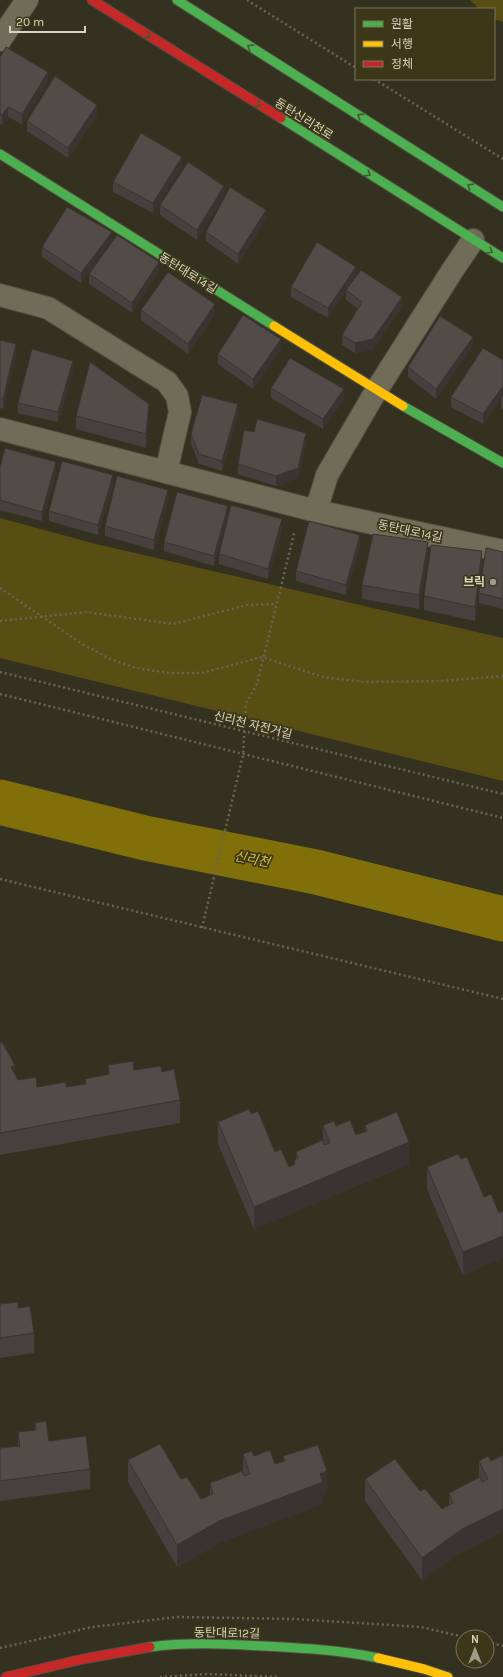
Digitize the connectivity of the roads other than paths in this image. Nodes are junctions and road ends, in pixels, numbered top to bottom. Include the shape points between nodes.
1 (27, 0) edge
2 (92, 0) edge
3 (177, 0) edge
4 (0, 40) edge
5 (0, 154) edge
6 (503, 207) edge
7 (474, 240) junction
8 (503, 258) edge
9 (0, 295) edge
10 (376, 392) junction
11 (0, 429) edge
12 (503, 463) edge
13 (166, 472) junction
14 (316, 511) junction
15 (503, 550) edge
16 (6, 1677) edge
17 (448, 1677) edge

1 - 4 street
2 -> 7 street, 동탄신리천로
6 -> 3 street
5 - 10 street, 동탄대로14길
7 -> 8 street, 동탄신리천로
7 - 10 street
9 - 13 street via 48,308 167,382 177,396 180,412
10 - 12 street, 동탄대로14길
10 - 14 street via 328,475
11 - 13 street, 동탄대로14길
13 - 14 street, 동탄대로14길
14 - 15 street, 동탄대로14길
16 - 17 street, 동탄대로12길 via 116,1652 208,1644 343,1652 429,1670

